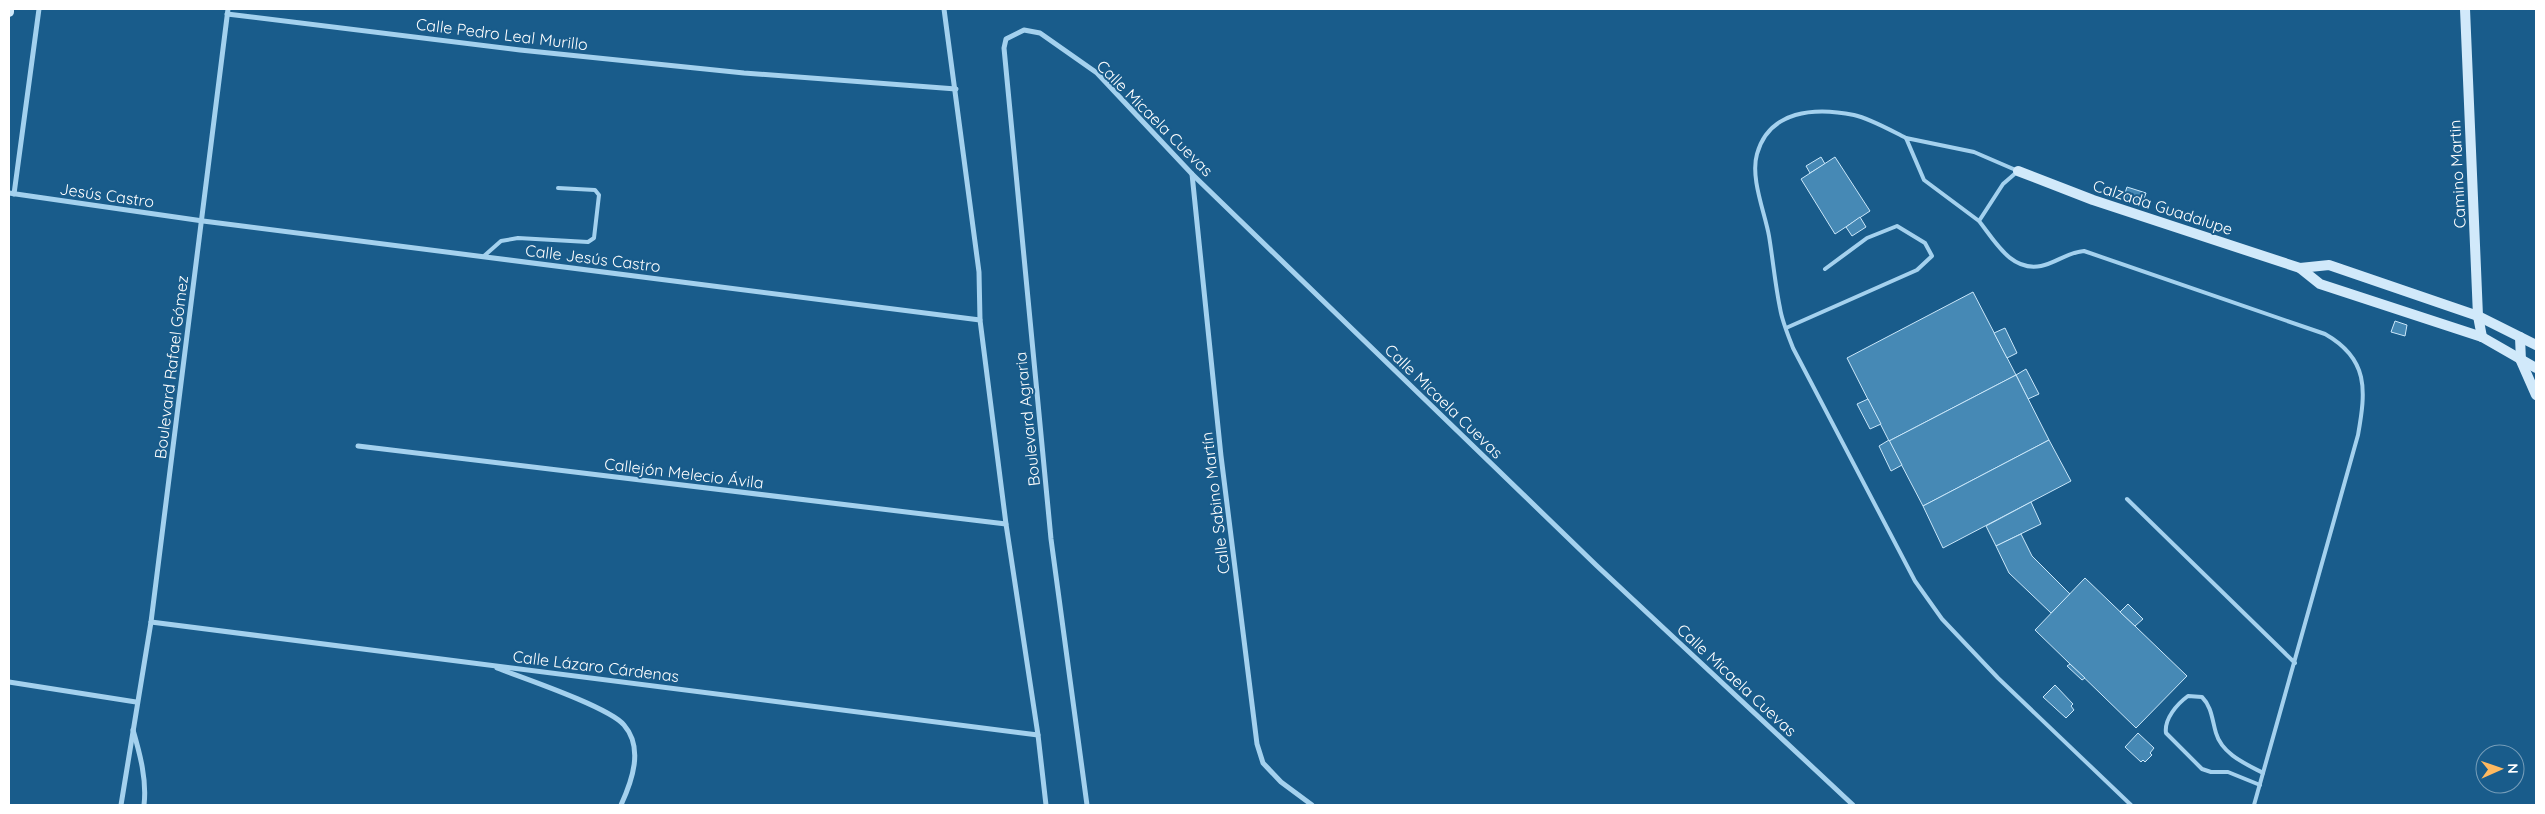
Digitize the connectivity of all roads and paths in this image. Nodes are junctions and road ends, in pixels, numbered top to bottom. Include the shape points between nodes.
1 (39, 9) edge
2 (944, 9) edge
3 (2465, 9) edge
4 (227, 11) edge
5 (1012, 34) joint
6 (956, 89) junction
7 (1906, 138) junction
8 (2018, 171) junction
9 (1192, 174) junction
10 (558, 188) dead end
11 (11, 194) edge
12 (202, 221) junction
13 (1979, 221) junction
14 (484, 256) junction
15 (2300, 268) junction
16 (1825, 269) dead end
17 (2478, 316) junction
18 (980, 320) junction
19 (1786, 328) junction
20 (2482, 337) junction
21 (2520, 337) junction
22 (2536, 345) edge
23 (2521, 361) junction
24 (2536, 368) edge
25 (2536, 395) edge
26 (358, 446) dead end
27 (2127, 499) dead end
28 (1006, 524) junction
29 (151, 622) junction
30 (2295, 662) junction
31 (490, 665) junction
32 (9, 682) edge
33 (136, 702) junction
34 (133, 728) junction
35 (1038, 735) junction
36 (2263, 774) junction
37 (2260, 785) junction
38 (121, 805) edge
39 (144, 805) edge
40 (621, 805) edge
41 (1046, 805) edge
42 (1087, 805) edge
43 (1312, 805) edge
44 (1853, 805) edge
45 (2131, 805) edge
46 (2254, 805) edge

1 - 11 street
2 - 6 street
3 - 17 street, Camino Martin
4 - 6 street, Calle Pedro Leal Murillo via 520,50 744,73
4 - 12 street, Boulevard Rafael Gómez
5 - 9 street, Calle Micaela Cuevas via 1024,30 1040,33 1097,74
5 - 42 street, Boulevard Agraria via 1006,39 1004,48 1052,539
6 - 18 street via 979,272
7 - 8 lane via 1974,152
7 - 13 lane via 1924,180
7 - 19 lane via 1856,115 1823,111 1778,120 1766,133 1756,155 1757,180
8 - 13 lane via 2003,184
8 - 15 street, Calzada Guadalupe via 2092,200
9 - 43 street, Calle Sabino Martín via 1221,456 1257,744 1263,763 1281,782
9 - 44 street, Calle Micaela Cuevas via 1596,565
10 - 14 lane via 596,190 599,195 594,238 588,242 518,238 501,242
11 - 12 street, Jesús Castro
12 - 14 street, Calle Jesús Castro
12 - 29 street, Boulevard Rafael Gómez
13 - 30 lane via 2006,255 2019,265 2040,266 2084,251 2325,334 2350,354 2362,376 2364,389 2360,426
14 - 18 street, Calle Jesús Castro
15 - 17 street, Calzada Guadalupe via 2329,265
15 - 20 street, Calzada Guadalupe via 2320,284
16 - 19 lane via 1868,238 1897,226 1925,243 1932,256 1917,270
17 - 20 street, Camino Martin
17 - 21 street, Calzada Guadalupe
18 - 28 street
19 - 45 lane via 1793,348 1914,581 1936,611 1998,678
20 - 23 street, Calzada Guadalupe
21 - 22 street, Calzada Guadalupe
21 - 23 street
23 - 24 street, Calzada Guadalupe
23 - 25 street
26 - 28 street, Callejón Melecio Ávila
27 - 30 lane
28 - 35 street
29 - 31 street, Calle Lázaro Cárdenas
29 - 33 street, Boulevard Rafael Gómez
30 - 36 lane
31 - 35 street, Calle Lázaro Cárdenas
31 - 40 street via 603,711 624,725 633,743 635,765
32 - 33 street
33 - 34 street, Boulevard Rafael Gómez
34 - 38 street, Boulevard Rafael Gómez
34 - 39 street, Boulevard Rafael Gómez via 146,792
35 - 41 street
36 - 37 lane
36 - 37 lane via 2239,760 2220,743 2207,702 2202,697 2188,696 2166,723 2166,734 2202,769 2234,774
37 - 46 lane

